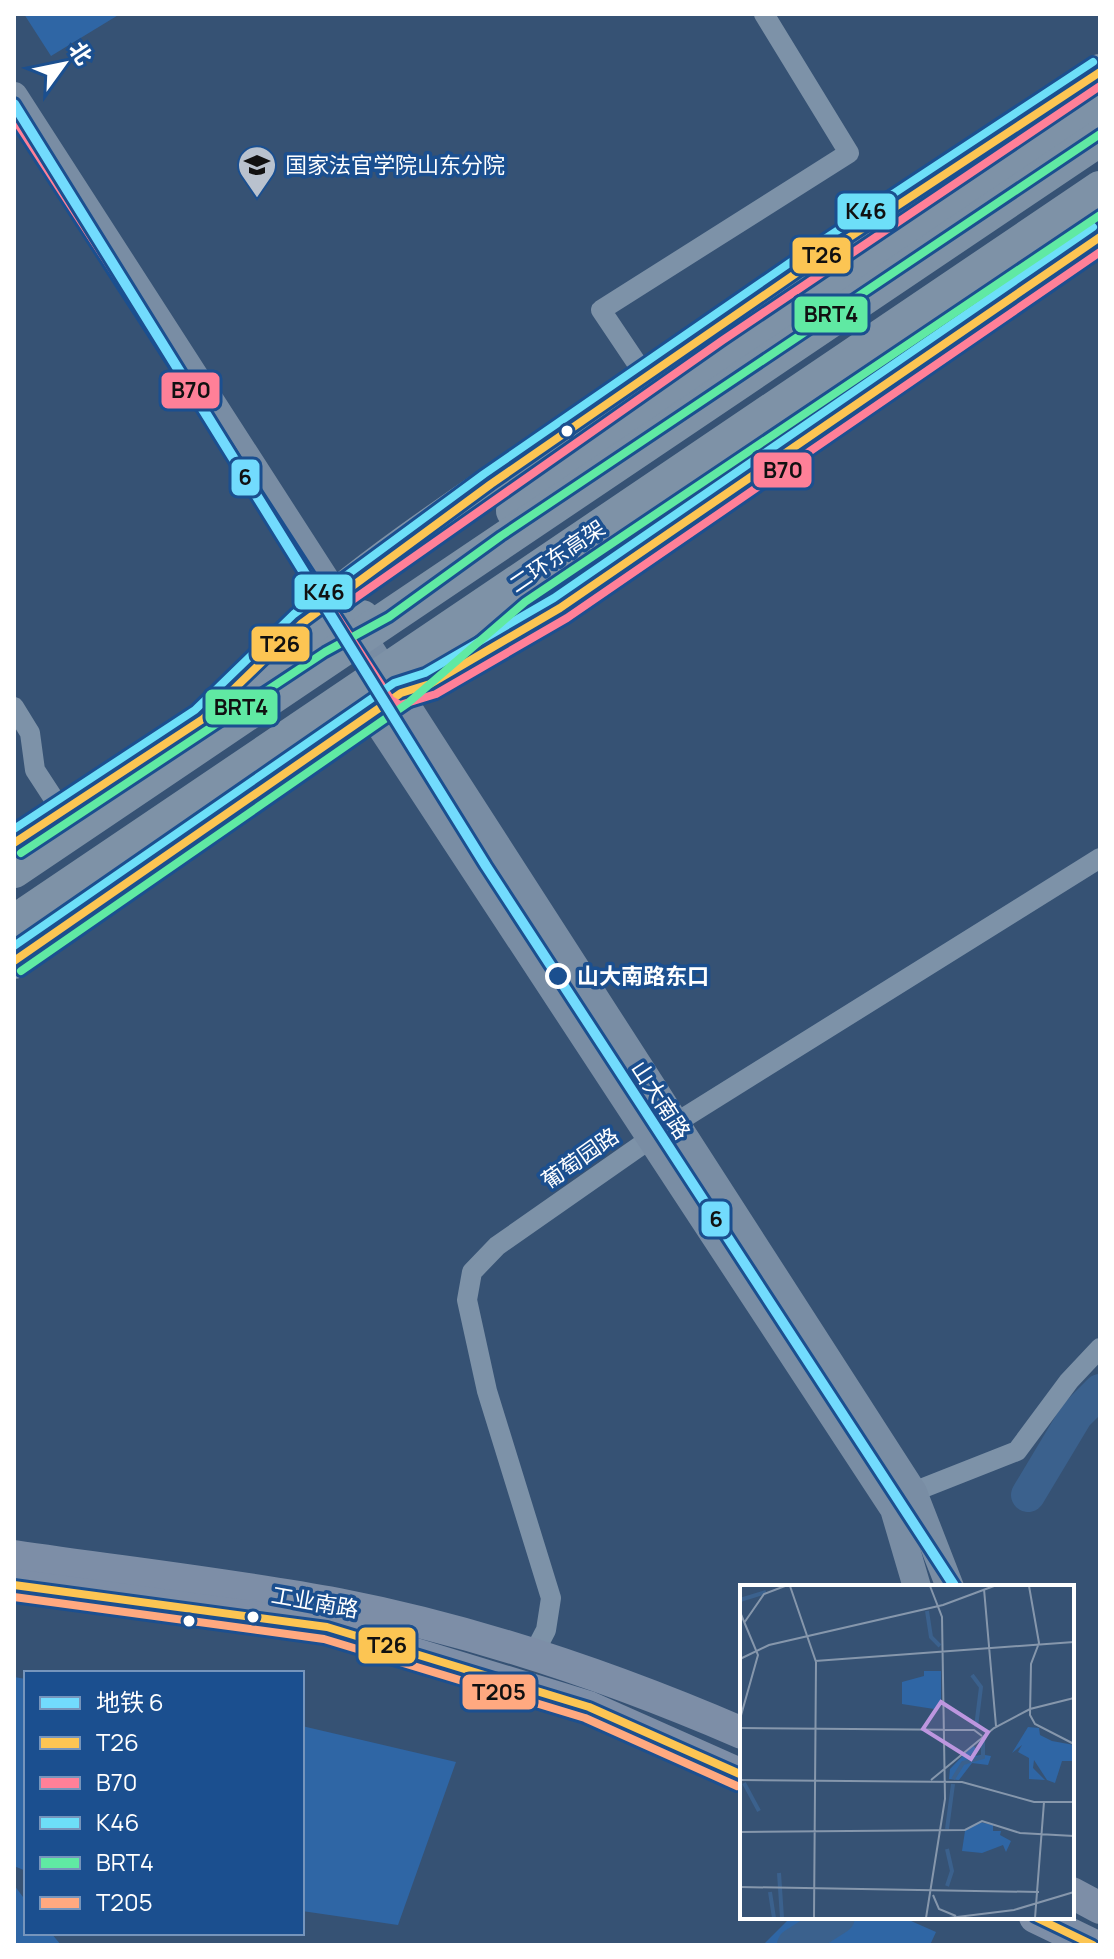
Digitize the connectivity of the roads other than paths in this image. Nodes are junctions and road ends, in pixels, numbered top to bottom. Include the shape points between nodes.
1 (764, 14) edge
2 (1100, 72) edge
3 (14, 96) edge
4 (1100, 103) edge
5 (1100, 120) edge
6 (1100, 138) edge
7 (1100, 189) edge
8 (1100, 201) edge
9 (1100, 225) edge
10 (1100, 237) edge
11 (646, 377) junction
12 (818, 431) junction
13 (744, 440) junction
14 (535, 453) junction
15 (563, 484) junction
16 (511, 495) junction
17 (462, 505) junction
18 (494, 526) junction
19 (603, 535) junction
20 (560, 608) junction
21 (355, 615) junction
22 (389, 691) junction
23 (14, 707) edge
24 (63, 813) junction
25 (14, 843) edge
26 (1100, 858) edge
27 (14, 870) edge
28 (14, 923) edge
29 (14, 961) edge
30 (676, 1123) junction
31 (1100, 1348) edge
32 (913, 1492) junction
33 (14, 1556) edge
34 (14, 1585) edge
35 (916, 1585) edge
36 (949, 1585) edge
37 (534, 1653) junction
38 (740, 1732) edge
39 (740, 1774) edge
40 (1074, 1894) edge
41 (1100, 1908) edge
42 (1039, 1919) edge
43 (1093, 1945) edge

1 - 11 street via 849,153 601,310
2 - 11 highway
3 - 21 main road, 山大南路
4 - 21 highway, bridge via 616,429
5 - 15 highway
6 - 21 highway, 二环东高架, bridge
7 - 22 highway, 二环东高架, bridge
8 - 13 highway
9 - 22 highway, bridge via 644,533
10 - 12 highway
11 - 14 highway
12 - 13 highway
12 - 20 highway
13 - 19 highway
14 - 16 highway
14 - 17 highway
15 - 16 highway
15 - 18 highway
16 - 17 highway
16 - 18 highway
17 - 21 highway
18 - 21 highway via 382,607
19 - 20 highway
19 - 22 highway via 518,592
20 - 22 highway via 430,684
21 - 22 main road, 山大南路
21 - 24 highway
21 - 27 highway, 二环东高架, bridge
22 - 28 highway, 二环东高架, bridge
22 - 29 highway
22 - 30 main road, 山大南路
22 - 35 main road, 山大南路 via 894,1509
23 - 24 street via 30,733 35,770
24 - 25 highway
26 - 30 street, 葡萄园路
30 - 32 main road, 山大南路
30 - 37 street, 葡萄园路 via 497,1246 472,1272 467,1300 487,1391 551,1598 546,1630
31 - 32 street via 1017,1451
32 - 36 main road, 山大南路
33 - 37 main road, 工业南路 via 339,1604
34 - 39 main road, 工业南路 via 327,1627 589,1707
37 - 38 main road, 工业南路
40 - 41 main road
42 - 43 main road

